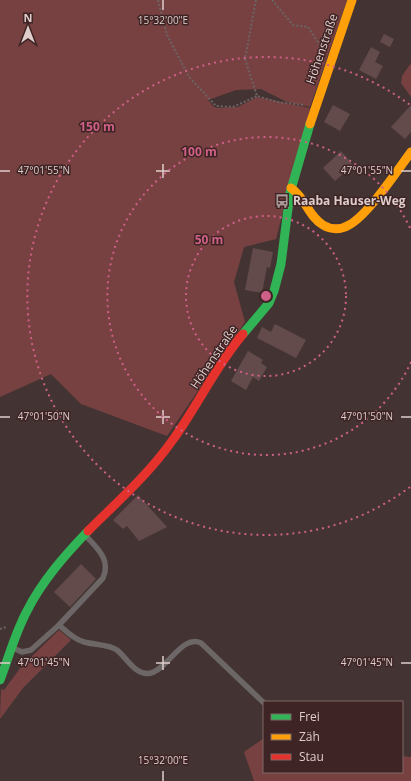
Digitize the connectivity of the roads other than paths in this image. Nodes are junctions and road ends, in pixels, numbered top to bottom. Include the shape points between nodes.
1 (352, 0) edge
2 (411, 152) edge
3 (292, 188) junction
4 (84, 534) junction
5 (59, 625) junction
6 (12, 648) junction
7 (0, 680) edge
8 (263, 702) edge

1 - 3 street, Höhenstraße via 314,107
2 - 3 street via 364,213 356,222 345,228 328,229 322,225
3 - 4 street, Höhenstraße via 285,214 277,286 269,303 228,354 187,422 160,456
4 - 5 lane via 105,558 107,570 103,578
4 - 6 street, Höhenstraße via 39,590 25,614
5 - 6 lane via 31,650 22,652
5 - 8 lane via 76,639 108,646 117,651 142,673 153,672 189,642 196,641
6 - 7 street, Höhenstraße

